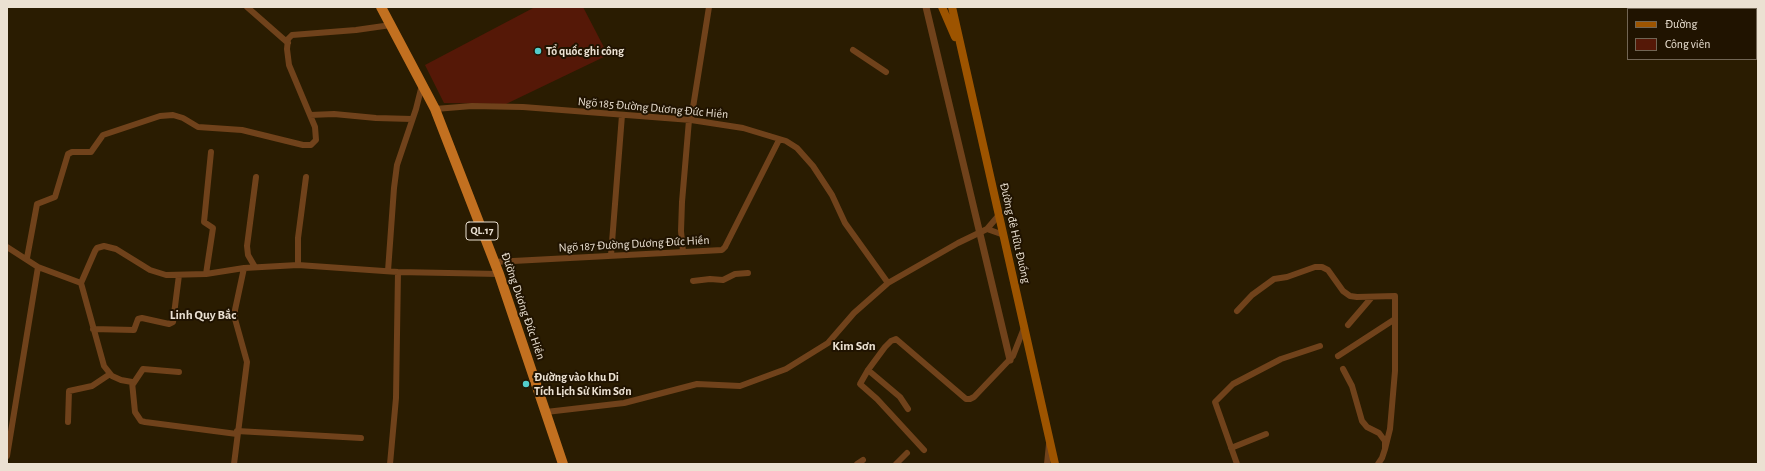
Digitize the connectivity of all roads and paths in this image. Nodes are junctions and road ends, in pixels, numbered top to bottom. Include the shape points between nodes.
1 (247, 7) edge
2 (382, 7) edge
3 (710, 7) edge
4 (926, 7) edge
5 (942, 7) edge
6 (952, 7) edge
7 (391, 25) junction
8 (288, 44) junction
9 (853, 50) dead end
10 (962, 52) junction
11 (886, 72) dead end
12 (422, 83) junction
13 (435, 109) junction
14 (310, 115) junction
15 (622, 115) junction
16 (412, 119) junction
17 (690, 120) junction
18 (779, 140) junction
19 (212, 152) dead end
20 (306, 177) dead end
21 (256, 178) dead end
22 (998, 215) junction
23 (987, 229) junction
24 (980, 233) junction
25 (1004, 235) junction
26 (7, 247) edge
27 (682, 252) junction
28 (611, 255) junction
29 (27, 258) junction
30 (494, 262) junction
31 (298, 265) junction
32 (38, 267) junction
33 (255, 267) junction
34 (244, 268) junction
35 (388, 271) junction
36 (398, 272) junction
37 (748, 273) dead end
38 (206, 274) junction
39 (499, 274) junction
40 (179, 275) junction
41 (693, 281) dead end
42 (81, 283) junction
43 (888, 283) junction
44 (1372, 297) junction
45 (1236, 311) dead end
46 (1395, 319) junction
47 (1348, 325) dead end
48 (1024, 328) junction
49 (93, 329) junction
50 (1320, 346) dead end
51 (1338, 356) dead end
52 (1010, 360) junction
53 (1343, 369) dead end
54 (868, 370) junction
55 (179, 372) dead end
56 (110, 374) junction
57 (133, 384) junction
58 (908, 409) dead end
59 (546, 412) junction
60 (68, 422) dead end
61 (237, 433) junction
62 (1266, 434) dead end
63 (361, 438) dead end
64 (1050, 440) junction
65 (1231, 448) junction
66 (1385, 449) junction
67 (924, 450) dead end
68 (907, 453) dead end
69 (7, 456) edge
70 (234, 464) edge
71 (390, 464) edge
72 (563, 464) edge
73 (896, 464) edge
74 (1047, 464) edge
75 (1055, 464) edge
76 (1237, 464) edge
77 (1378, 464) edge

1 - 8 street
2 - 7 highway, Đường Dương Đức Hiền / QL.17
3 - 17 street
4 - 24 street
5 - 10 main road
6 - 10 main road, Đường đê Hữu Đuống
7 - 8 street via 292,35 288,39
7 - 12 highway, Đường Dương Đức Hiền / QL.17
8 - 14 street via 289,65
9 - 11 street
10 - 22 main road, Đường đê Hữu Đuống
12 - 13 highway, Đường Dương Đức Hiền / QL.17
12 - 16 street
13 - 15 street, Ngõ 185 Đường Dương Đức Hiền via 472,106 523,107
13 - 30 highway, Đường Dương Đức Hiền / QL.17
14 - 16 street
14 - 29 street via 315,127 316,140 311,145 242,130 198,127 173,115 160,116 103,135 91,152 68,154 56,197 37,204
15 - 17 street, Ngõ 185 Đường Dương Đức Hiền
15 - 28 street
16 - 35 street via 394,188
17 - 18 street, Ngõ 185 Đường Dương Đức Hiền via 743,128
17 - 27 street via 682,202
18 - 27 street, Ngõ 187 Đường Dương Đức Hiền via 726,247 719,251
18 - 43 street, Ngõ 185 Đường Dương Đức Hiền via 786,141 806,157 832,195 845,223
19 - 38 street via 204,222 213,228
20 - 31 street via 298,238
21 - 33 street via 246,246
22 - 23 street
22 - 25 main road, Đường đê Hữu Đuống
23 - 24 street
23 - 25 street
24 - 43 street
24 - 52 street
25 - 48 main road, Đường đê Hữu Đuống
26 - 29 street
27 - 28 street, Ngõ 187 Đường Dương Đức Hiền
28 - 30 street, Ngõ 187 Đường Dương Đức Hiền
29 - 32 street
30 - 39 highway, Đường Dương Đức Hiền / QL.17
31 - 33 street
31 - 35 street
32 - 42 street
32 - 69 street
33 - 34 street
34 - 38 street
34 - 61 street via 235,310 247,362
35 - 36 street
36 - 39 street
36 - 71 street via 396,398
37 - 41 street via 735,274 723,280
38 - 40 street
39 - 59 highway, Đường Dương Đức Hiền / QL.17
40 - 42 street via 166,276 150,270 116,248 104,246 95,251
40 - 49 street via 173,322 170,324 142,318 138,319 134,330
42 - 49 street
43 - 59 street via 854,313 828,343 786,369 757,380 740,386 697,384 624,403
44 - 45 street via 1350,296 1343,291 1328,270 1315,267 1274,279
44 - 46 street via 1394,296
44 - 47 street
46 - 51 street
46 - 66 street via 1390,429
48 - 52 street via 1014,356
48 - 64 main road, Đường đê Hữu Đuống
49 - 56 street via 104,366
50 - 65 street via 1281,359 1229,388 1214,402
52 - 54 street via 970,399 966,399 896,339 885,347
53 - 66 street via 1352,386 1362,422 1383,437
54 - 58 street via 900,397
54 - 67 street via 860,384 878,399
55 - 57 street via 143,369
56 - 57 street
56 - 60 street via 92,386 69,391
57 - 61 street via 135,412 138,418 145,422
59 - 72 highway, Đường Dương Đức Hiền / QL.17
61 - 63 street
61 - 70 street
62 - 65 street
64 - 74 street
64 - 75 main road, Đường đê Hữu Đuống
65 - 76 street
66 - 77 street
68 - 73 street

